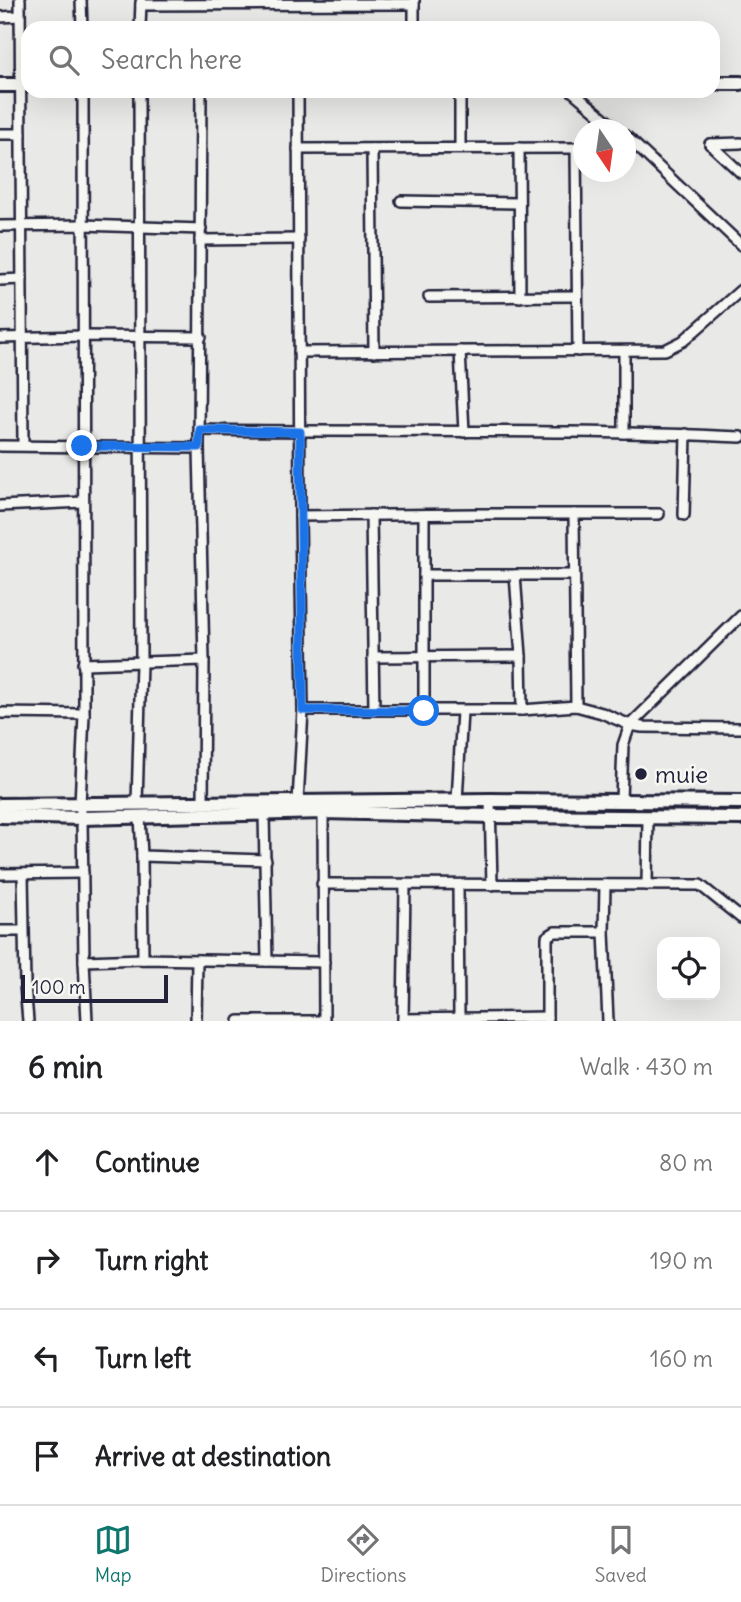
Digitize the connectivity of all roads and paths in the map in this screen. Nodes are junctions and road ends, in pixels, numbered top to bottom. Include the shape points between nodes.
1 (20, 0) edge
2 (81, 0) edge
3 (414, 2) edge
4 (141, 3) edge
5 (20, 16) junction
6 (0, 17) edge
7 (82, 21) edge
8 (140, 21) edge
9 (414, 21) edge
10 (21, 33) edge
11 (720, 83) edge
12 (741, 83) edge
13 (0, 85) edge
14 (21, 85) edge
15 (23, 98) edge
16 (83, 98) edge
17 (139, 98) edge
18 (201, 98) edge
19 (298, 98) edge
20 (460, 98) edge
21 (580, 98) edge
22 (605, 119) edge
23 (0, 134) edge
24 (21, 134) junction
25 (741, 143) edge
26 (638, 146) edge
27 (460, 148) junction
28 (519, 148) junction
29 (573, 148) edge
30 (298, 149) junction
31 (372, 149) junction
32 (741, 173) edge
33 (579, 182) edge
34 (401, 201) dead end
35 (519, 203) junction
36 (83, 225) junction
37 (0, 226) edge
38 (21, 226) junction
39 (140, 227) junction
40 (201, 229) junction
41 (299, 239) junction
42 (200, 240) junction
43 (741, 245) edge
44 (22, 279) junction
45 (0, 280) edge
46 (741, 290) edge
47 (577, 296) junction
48 (429, 297) dead end
49 (520, 297) junction
50 (84, 336) junction
51 (22, 337) junction
52 (201, 337) junction
53 (0, 338) edge
54 (141, 338) junction
55 (460, 351) junction
56 (578, 351) junction
57 (624, 351) junction
58 (299, 352) junction
59 (374, 352) junction
60 (200, 430) junction
61 (300, 432) junction
62 (464, 432) junction
63 (624, 433) junction
64 (686, 434) junction
65 (741, 437) edge
66 (23, 445) junction
67 (0, 446) edge
68 (82, 446) junction
69 (141, 447) junction
70 (199, 447) junction
71 (83, 502) junction
72 (0, 506) edge
73 (574, 514) junction
74 (659, 514) dead end
75 (371, 515) junction
76 (424, 515) junction
77 (684, 515) dead end
78 (300, 516) junction
79 (424, 575) junction
80 (515, 575) junction
81 (574, 575) junction
82 (741, 616) edge
83 (425, 656) junction
84 (521, 656) junction
85 (373, 657) junction
86 (204, 660) junction
87 (141, 663) junction
88 (83, 664) junction
89 (576, 706) junction
90 (303, 710) junction
91 (374, 710) junction
92 (522, 710) junction
93 (424, 711) junction
94 (462, 711) junction
95 (0, 713) edge
96 (84, 714) junction
97 (630, 725) junction
98 (741, 728) edge
99 (457, 800) junction
100 (490, 800) junction
101 (621, 800) junction
102 (298, 802) junction
103 (741, 802) edge
104 (203, 803) junction
105 (0, 805) edge
106 (138, 810) junction
107 (81, 811) junction
108 (323, 812) junction
109 (264, 814) junction
110 (0, 816) edge
111 (490, 816) junction
112 (649, 817) junction
113 (741, 818) edge
114 (142, 856) junction
115 (266, 860) junction
116 (83, 873) junction
117 (0, 874) edge
118 (23, 874) junction
119 (322, 884) junction
120 (458, 884) junction
121 (492, 884) junction
122 (647, 884) junction
123 (405, 885) junction
124 (605, 885) junction
125 (741, 918) edge
126 (23, 931) junction
127 (0, 932) edge
128 (604, 932) junction
129 (143, 959) junction
130 (197, 960) junction
131 (84, 961) junction
132 (267, 961) junction
133 (324, 962) junction
134 (459, 1018) junction
135 (547, 1019) edge
136 (403, 1020) edge
137 (29, 1021) edge
138 (87, 1021) edge
139 (197, 1021) edge
140 (239, 1021) edge
141 (324, 1021) edge
142 (608, 1021) edge

1 - 5 street
2 - 7 street
3 - 4 street
3 - 9 street
4 - 8 street
5 - 6 street
5 - 10 street
11 - 12 street
13 - 14 street
15 - 24 street
16 - 36 street
17 - 39 street
18 - 40 street
19 - 30 street
20 - 27 street
21 - 22 street
23 - 24 street
24 - 38 street
25 - 32 street via 710,144
26 - 43 street
27 - 28 street
27 - 31 street
28 - 29 street
28 - 35 street
30 - 31 street
30 - 41 street
31 - 59 street
33 - 47 street
34 - 35 street
35 - 49 street
36 - 38 street
36 - 39 street
36 - 50 street
37 - 38 street
38 - 44 street
39 - 40 street
39 - 54 street
40 - 42 street
41 - 42 street
41 - 58 street
42 - 52 street
44 - 45 street
44 - 51 street
46 - 57 street via 671,348
47 - 49 street
47 - 56 street
48 - 49 street
50 - 51 street
50 - 54 street
50 - 68 street
51 - 53 street
51 - 66 street
52 - 54 street
52 - 60 street
54 - 69 street
55 - 56 street
55 - 59 street
55 - 62 street
56 - 57 street
57 - 63 street
58 - 59 street
58 - 61 street
60 - 61 street
60 - 70 street
61 - 62 street
61 - 78 street
62 - 63 street
63 - 64 street
64 - 65 street
64 - 77 street
66 - 67 street
66 - 68 street
68 - 69 street
68 - 71 street
69 - 70 street
69 - 87 street
70 - 86 street
71 - 72 street
71 - 88 street
73 - 74 street
73 - 76 street
73 - 81 street
75 - 76 street
75 - 78 street
75 - 85 street
76 - 79 street
78 - 90 street
79 - 80 street
79 - 83 street
80 - 81 street
80 - 84 street
81 - 89 street
82 - 97 street
83 - 84 street
83 - 85 street
83 - 93 street
84 - 92 street
85 - 91 street
86 - 87 street
86 - 104 street
87 - 88 street
87 - 106 street
88 - 96 street
89 - 92 street
89 - 97 street
90 - 91 street
90 - 102 street
91 - 93 street
92 - 94 street
93 - 94 street
94 - 99 street
95 - 96 street
96 - 107 street
97 - 98 street
97 - 101 street via 623,745
99 - 100 street
99 - 102 street
100 - 101 street
100 - 111 street
101 - 103 street
102 - 104 street
104 - 106 street
105 - 107 street
106 - 107 street
106 - 109 street
106 - 114 street
107 - 110 street
107 - 116 street
108 - 109 street
108 - 111 street
108 - 119 street
109 - 115 street
111 - 112 street
111 - 121 street
112 - 113 street
112 - 122 street
114 - 115 street
114 - 129 street
115 - 132 street
116 - 118 street
116 - 131 street
117 - 118 street
118 - 126 street
119 - 123 street
119 - 133 street
120 - 121 street
120 - 123 street
120 - 134 street
121 - 124 street
122 - 124 street
122 - 125 street via 700,885
123 - 136 street
124 - 128 street
126 - 127 street
126 - 137 street
128 - 135 street via 555,932 547,937
128 - 142 street
129 - 130 street
129 - 131 street
130 - 132 street
130 - 139 street
131 - 138 street
132 - 133 street
133 - 141 street
134 - 135 street
134 - 136 street
140 - 141 street

